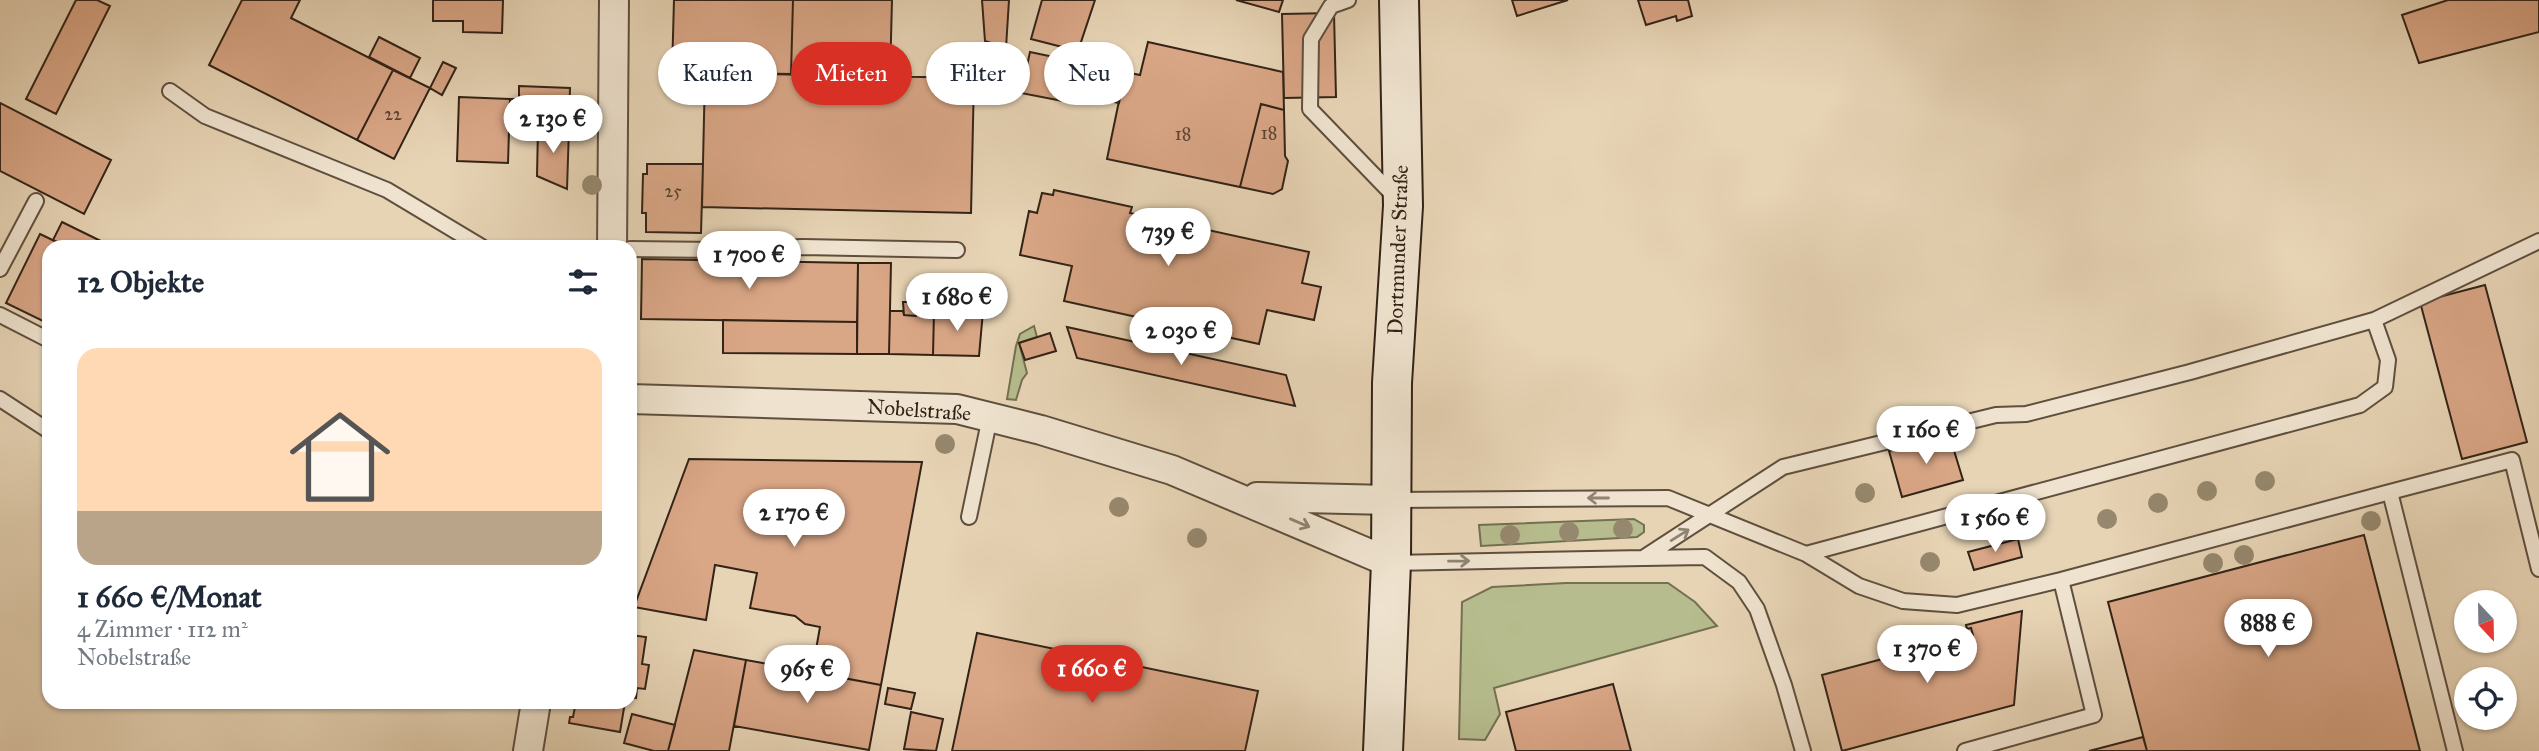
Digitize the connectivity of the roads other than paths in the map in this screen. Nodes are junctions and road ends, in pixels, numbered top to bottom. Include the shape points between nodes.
1 (614, 0) edge
2 (1348, 0) edge
3 (1399, 0) edge
4 (170, 91) dead end
5 (36, 201) dead end
6 (1403, 206) junction
7 (470, 240) edge
8 (612, 240) edge
9 (2539, 241) edge
10 (637, 249) edge
11 (957, 250) dead end
12 (0, 269) edge
13 (0, 316) edge
14 (2374, 320) junction
15 (42, 337) edge
16 (0, 399) edge
17 (637, 399) edge
18 (990, 417) junction
19 (42, 426) edge
20 (2389, 492) junction
21 (1237, 497) junction
22 (1390, 500) junction
23 (1713, 514) junction
24 (969, 517) dead end
25 (1806, 554) junction
26 (1643, 558) junction
27 (1391, 563) junction
28 (2539, 569) edge
29 (2061, 580) junction
30 (535, 709) edge
31 (528, 751) edge
32 (1383, 751) edge
33 (1803, 751) edge
34 (1965, 751) edge
35 (2455, 751) edge

1 - 8 street
2 - 6 lane via 1331,6 1311,39 1310,109
3 - 6 main road, Dortmunder Straße
4 - 7 lane via 205,116 387,190
5 - 12 lane
6 - 22 main road, Dortmunder Straße
9 - 14 lane
10 - 11 lane
13 - 15 lane
14 - 23 lane via 2026,414 1996,415 1783,467
14 - 25 lane via 2388,360 2385,387 2360,405
16 - 19 lane
17 - 18 street, Nobelstraße via 932,407
18 - 21 street, Nobelstraße via 1172,470
18 - 24 lane
20 - 28 lane via 2512,460
20 - 29 lane
20 - 35 lane
21 - 22 street, Nobelstraße
21 -> 27 street, Nobelstraße
23 -> 22 lane via 1668,498
22 - 27 main road, Dortmunder Straße
23 - 25 lane
26 -> 23 lane
25 - 29 lane via 1859,586 1903,601 1957,605
27 -> 26 lane
26 - 33 lane via 1705,557 1739,582 1757,609
27 - 32 main road, Dortmunder Straße
29 - 34 lane via 2095,715
30 - 31 street

